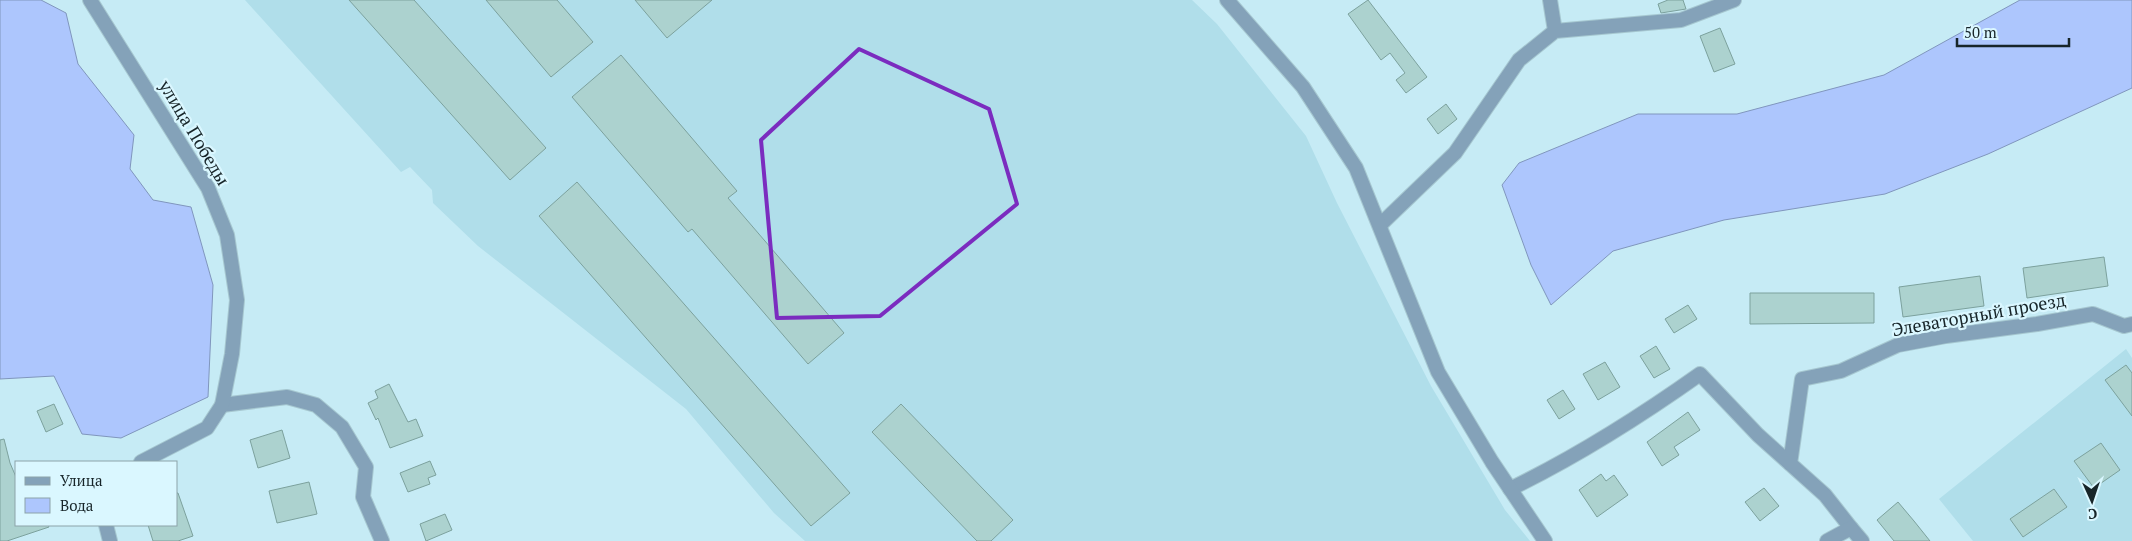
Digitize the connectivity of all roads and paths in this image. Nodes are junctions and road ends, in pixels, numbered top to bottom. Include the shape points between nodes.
1 (90, 0) edge
2 (1227, 0) edge
3 (1550, 0) edge
4 (1734, 0) edge
5 (1555, 31) junction
6 (1380, 226) junction
7 (2132, 324) edge
8 (222, 405) junction
9 (143, 461) edge
10 (1790, 464) junction
11 (1510, 490) junction
12 (106, 526) edge
13 (1851, 528) junction
14 (110, 541) edge
15 (382, 541) edge
16 (1545, 541) edge
17 (1827, 541) edge
18 (1862, 541) edge

1 - 8 street, улица Победы via 208,188 227,235 237,300 232,354
2 - 6 street via 1302,86 1356,168
3 - 5 street
4 - 5 street via 1681,20
5 - 6 street via 1520,60 1455,153
6 - 11 street via 1438,372
7 - 10 street, Элеваторный проезд via 2124,326 2093,314 1946,336 1898,345 1841,371 1802,379
8 - 9 street, улица Победы via 207,428
8 - 15 street via 287,397 316,404 342,427 366,467 363,497
10 - 11 street via 1700,374 1637,419
10 - 13 street via 1825,496
11 - 16 street
12 - 14 street
13 - 17 street
13 - 18 street

